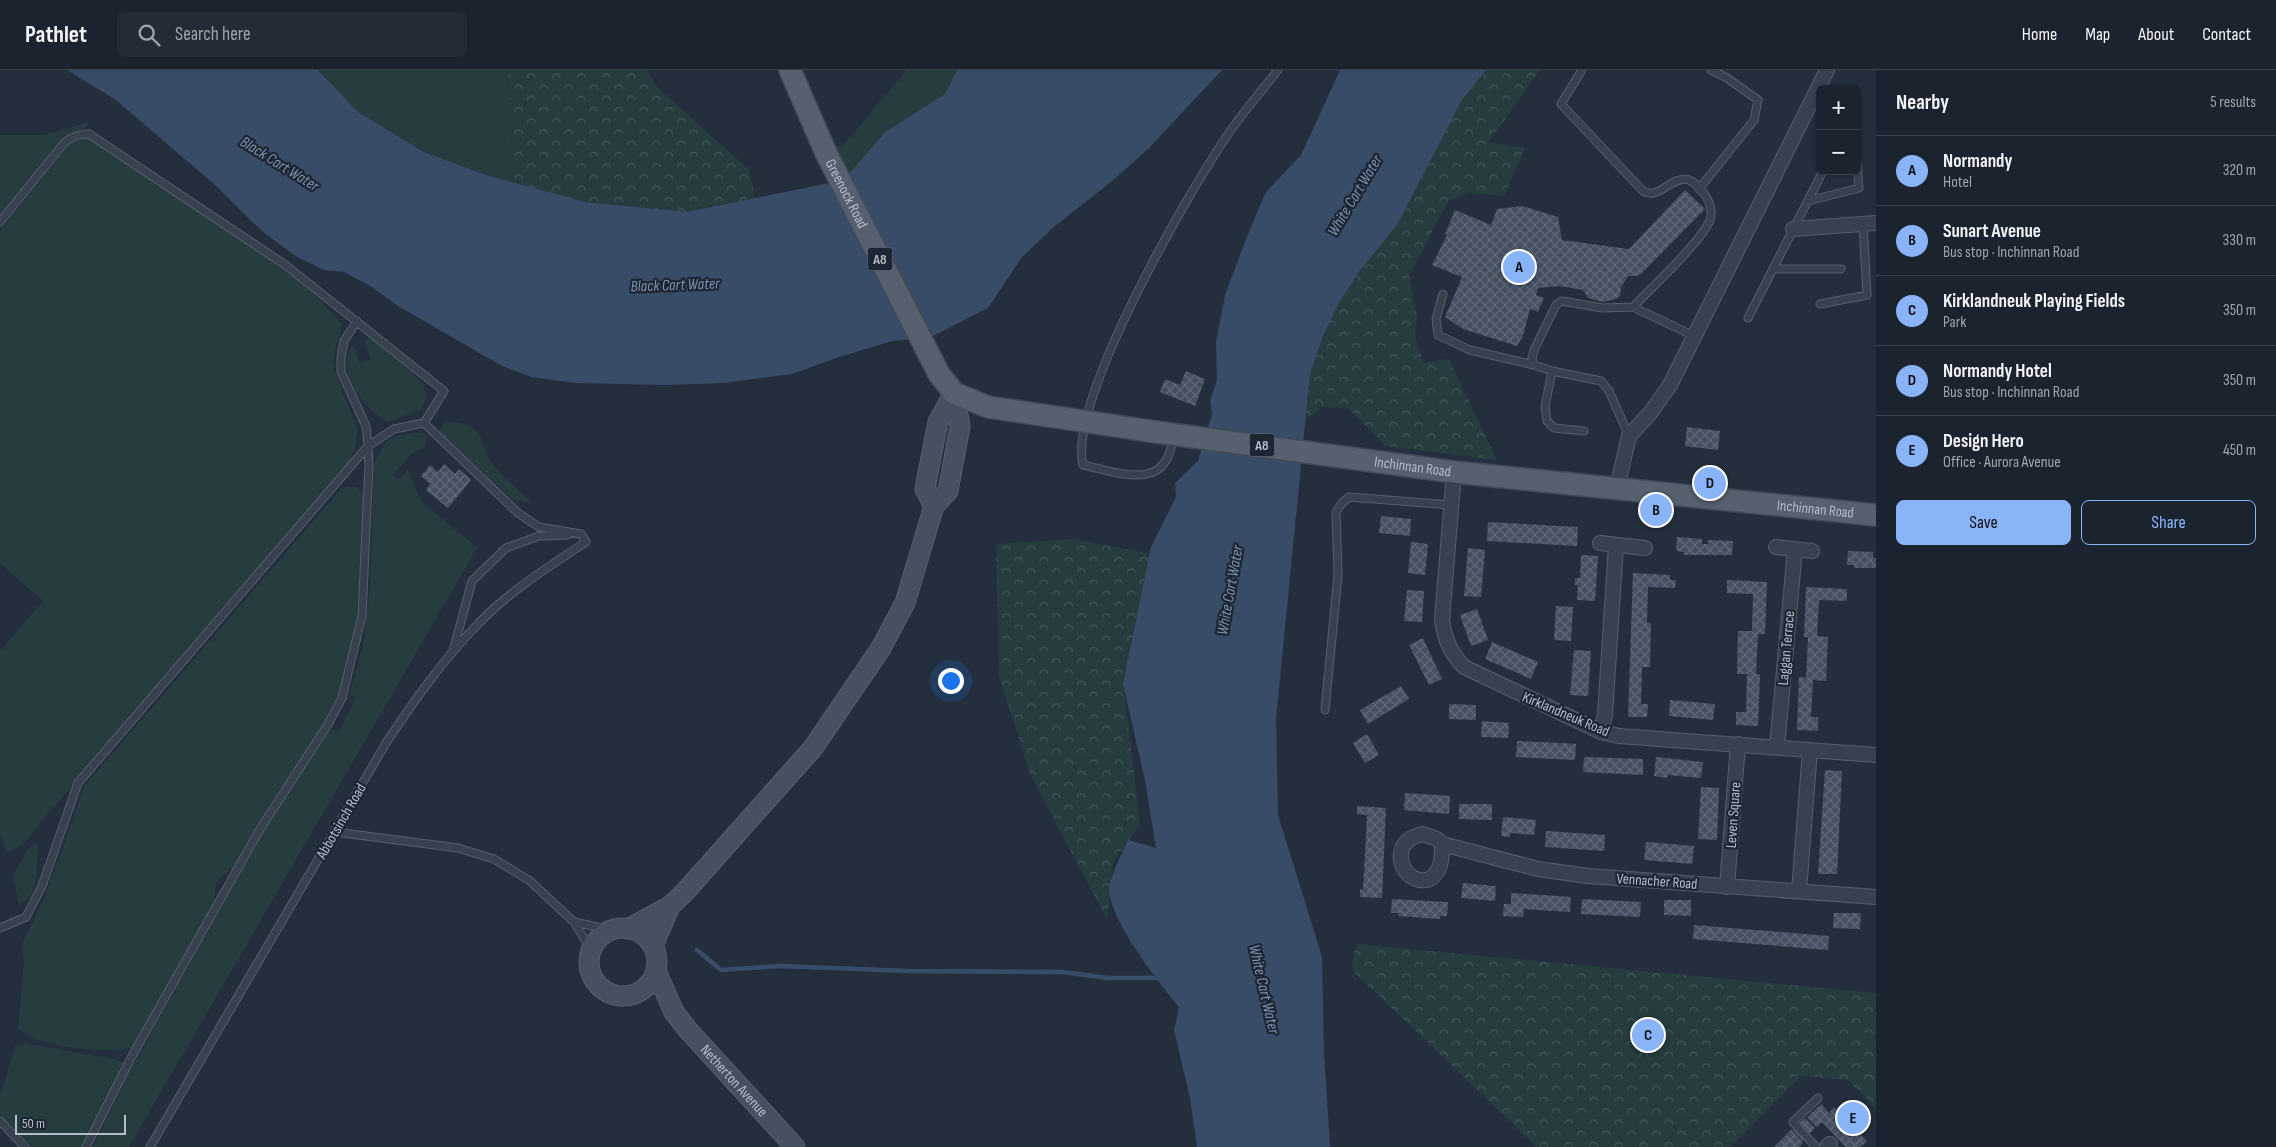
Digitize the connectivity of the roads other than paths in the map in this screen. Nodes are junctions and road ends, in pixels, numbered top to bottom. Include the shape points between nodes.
1 (790, 70) edge
2 (1278, 70) edge
3 (1582, 70) edge
4 (1711, 70) edge
5 (1827, 70) edge
6 (1821, 175) edge
7 (1858, 175) edge
8 (1699, 189) junction
9 (1808, 201) junction
10 (0, 222) edge
11 (1870, 223) edge
12 (1793, 230) junction
13 (1773, 269) junction
14 (1841, 269) dead end
15 (1442, 294) dead end
16 (1820, 304) dead end
17 (1633, 307) junction
18 (1748, 318) dead end
19 (358, 321) junction
20 (1694, 336) junction
21 (1534, 365) junction
22 (1552, 371) junction
23 (954, 393) junction
24 (424, 423) junction
25 (1584, 431) dead end
26 (1174, 434) junction
27 (1630, 436) junction
28 (368, 446) junction
29 (1454, 472) junction
30 (1617, 488) junction
31 (1451, 505) junction
32 (1876, 515) edge
33 (581, 534) junction
34 (1600, 543) dead end
35 (1616, 545) junction
36 (1776, 547) dead end
37 (1645, 548) dead end
38 (1795, 549) junction
39 (1812, 551) dead end
40 (452, 653) junction
41 (1325, 710) dead end
42 (1601, 732) junction
43 (1738, 744) junction
44 (1777, 747) junction
45 (1810, 750) junction
46 (1876, 755) edge
47 (335, 832) junction
48 (1442, 844) dead end
49 (1727, 887) junction
50 (1799, 891) junction
51 (1876, 897) edge
52 (670, 906) junction
53 (574, 922) junction
54 (0, 928) edge
55 (620, 929) junction
56 (653, 946) junction
57 (591, 950) junction
58 (656, 971) junction
59 (638, 993) junction
60 (674, 1012) junction
61 (1818, 1098) dead end
62 (0, 1121) edge
63 (25, 1147) edge
64 (86, 1147) edge
65 (150, 1147) edge
66 (795, 1147) edge
67 (1816, 1147) edge

1 - 23 main road, Greenock Road / A8 via 826,152 935,366
2 - 26 lane via 1231,130 1193,192 1123,322 1092,401 1082,437 1083,465 1133,476 1150,474 1161,469
3 - 8 lane via 1561,104 1643,191 1657,193 1680,179 1690,180
4 - 8 lane via 1758,100 1754,120
5 - 20 street
6 - 9 lane
7 - 9 lane via 1859,188
8 - 17 lane via 1710,204 1709,221 1698,238
9 - 12 lane
10 - 19 lane via 64,143 71,137 90,134 284,264
11 - 12 street
11 - 16 lane via 1867,295
12 - 13 lane
13 - 14 lane
13 - 18 lane
15 - 21 lane via 1436,319 1438,335 1470,350
17 - 20 lane
17 - 21 lane via 1602,308 1558,302 1534,350
19 - 24 lane via 444,392
19 - 28 lane via 344,341 341,372 366,426
20 - 27 street via 1670,385
21 - 22 lane
22 - 25 lane via 1545,407 1547,421 1554,428
22 - 27 lane via 1601,381 1609,390
23 - 26 main road, Inchinnan Road / A8, bridge via 988,407
23 - 52 street via 938,422 925,489 934,506 904,603 881,648 813,748
24 - 28 lane via 394,429
24 - 33 lane via 518,513 539,527
26 - 29 main road, Inchinnan Road / A8
27 - 30 street
28 - 54 lane via 78,783 42,886 26,917
28 - 64 lane via 362,616 342,698 328,726 260,829 132,1056
29 - 30 main road, Inchinnan Road / A8
29 - 31 street, Kirklandneuk Road
30 - 32 main road, Inchinnan Road / A8
31 - 41 lane via 1349,497 1336,512 1338,575
31 - 42 street, Kirklandneuk Road via 1442,620 1452,655 1464,667 1482,677
33 - 40 lane, Abbotsinch Road via 586,542 506,599
33 - 40 lane via 539,536 506,548 472,581
34 - 35 street
35 - 37 street
35 - 42 street via 1605,715
36 - 38 street
38 - 39 street
38 - 44 street, Laggan Terrace
40 - 47 lane, Abbotsinch Road via 406,712
42 - 43 street, Kirklandneuk Road
43 - 44 street, Kirklandneuk Road
43 - 49 street, Leven Square
44 - 45 street, Kirklandneuk Road
45 - 46 street, Kirklandneuk Road
45 - 50 street
47 - 53 lane via 458,848 494,859 530,881
47 - 65 lane, Abbotsinch Road
48 - 49 street, Vennacher Road via 1538,869
49 - 50 street, Vennacher Road
50 - 51 street, Vennacher Road
52 - 55 street
52 - 56 street
53 - 55 lane
53 - 57 lane
55 - 56 street via 646,938
55 - 57 street via 596,941
56 - 58 street via 657,958
57 - 59 street via 590,970 600,987 618,996
58 - 59 street
58 - 60 street, Netherton Avenue
59 - 60 street, Netherton Avenue
60 - 66 street, Netherton Avenue
61 - 67 lane via 1793,1122
62 - 63 lane

